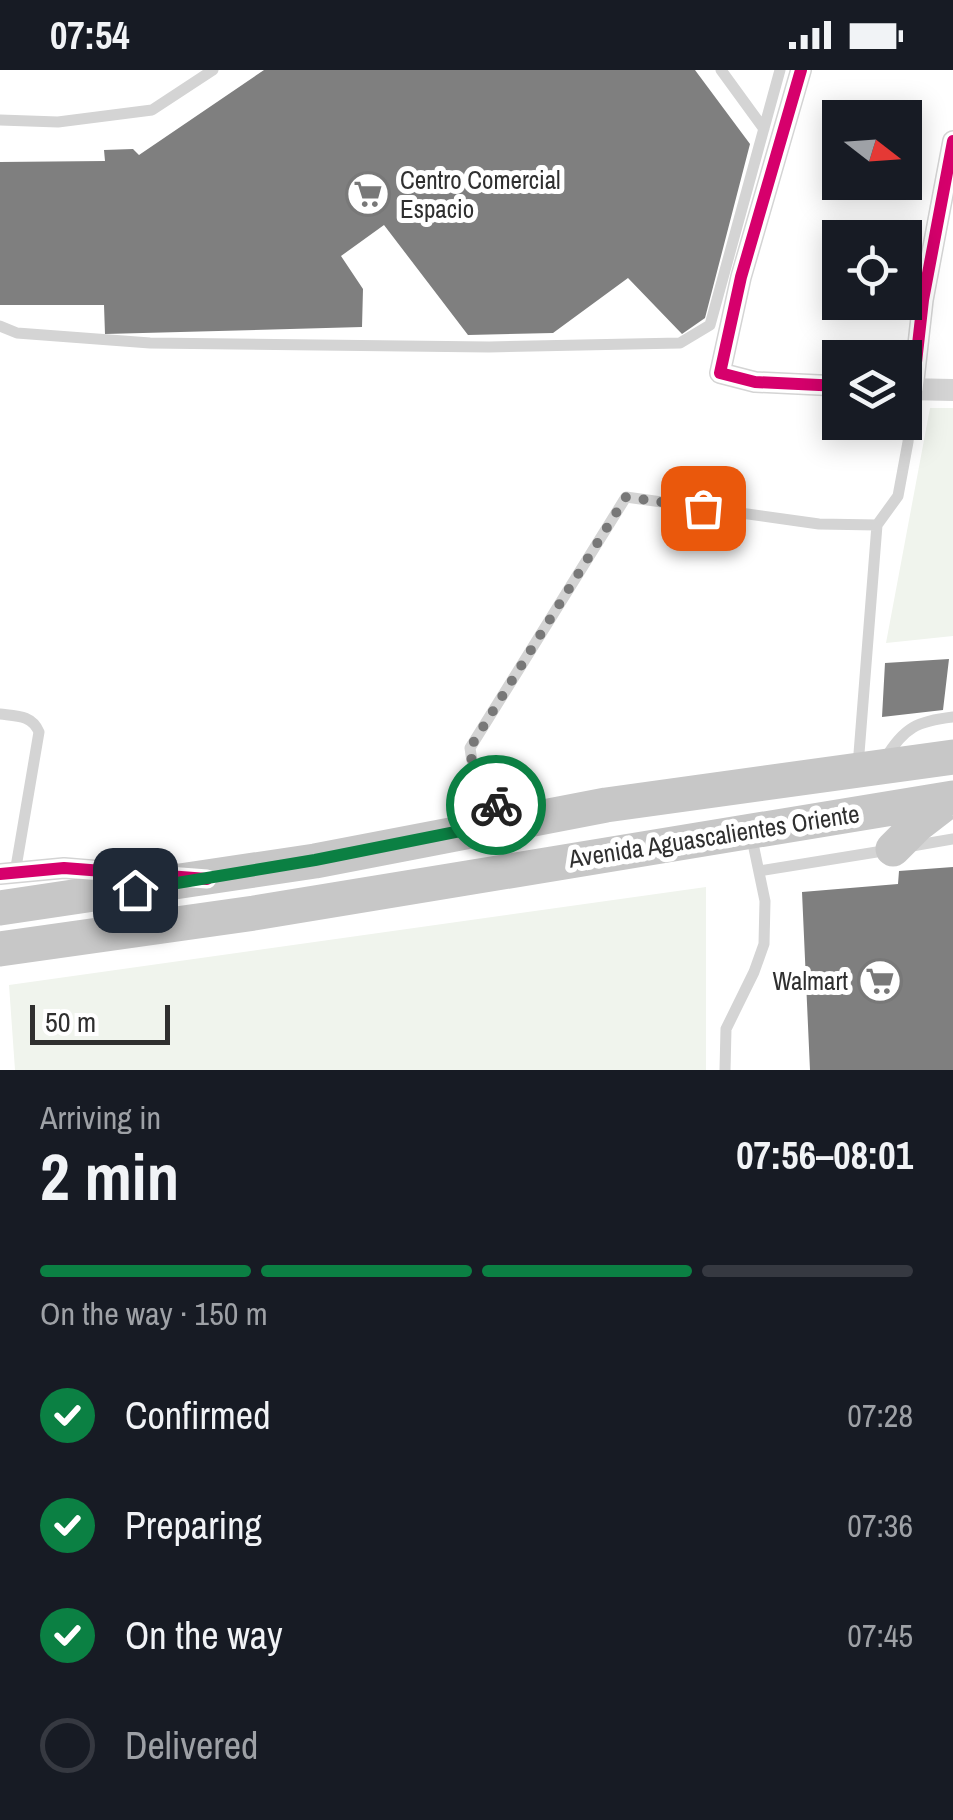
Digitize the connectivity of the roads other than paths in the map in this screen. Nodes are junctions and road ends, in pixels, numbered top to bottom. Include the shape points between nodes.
1 (213, 70) edge
2 (721, 70) edge
3 (736, 70) edge
4 (780, 70) edge
5 (801, 70) edge
6 (731, 84) junction
7 (0, 120) edge
8 (764, 129) junction
9 (953, 142) edge
10 (0, 326) edge
11 (917, 340) edge
12 (822, 385) edge
13 (922, 389) edge
14 (953, 390) edge
15 (908, 440) edge
16 (877, 525) junction
17 (0, 714) edge
18 (953, 717) edge
19 (953, 757) edge
20 (869, 771) junction
21 (953, 798) edge
22 (516, 820) junction
23 (751, 830) junction
24 (953, 839) edge
25 (893, 849) junction
26 (760, 871) junction
27 (7, 873) edge
28 (206, 879) junction
29 (0, 908) edge
30 (0, 950) edge
31 (726, 1070) edge

1 - 7 lane via 152,110 58,122
2 - 6 lane
3 - 6 lane
4 - 8 lane
5 - 12 street via 720,373
6 - 8 lane
8 - 10 lane via 710,325 680,343 150,343 17,333
9 - 11 street
13 - 14 street
15 - 16 lane via 898,496
16 - 20 lane
16 - 22 lane via 819,524 626,497 470,748 483,795
17 - 27 lane via 25,717 40,732
18 - 20 lane via 922,721
19 - 20 main road, Avenida Aguascalientes Oriente
20 - 22 main road, Avenida Aguascalientes Oriente
21 - 23 main road, Avenida Aguascalientes Oriente
21 - 25 main road
22 - 28 main road, Avenida Aguascalientes Oriente
23 - 26 lane
23 - 30 main road, Avenida Aguascalientes Oriente
24 - 25 lane
25 - 26 lane
26 - 31 lane via 764,944 726,1029
27 - 28 street, Avenida Aguascalientes Oriente via 64,868
28 - 29 main road, Avenida Aguascalientes Oriente

